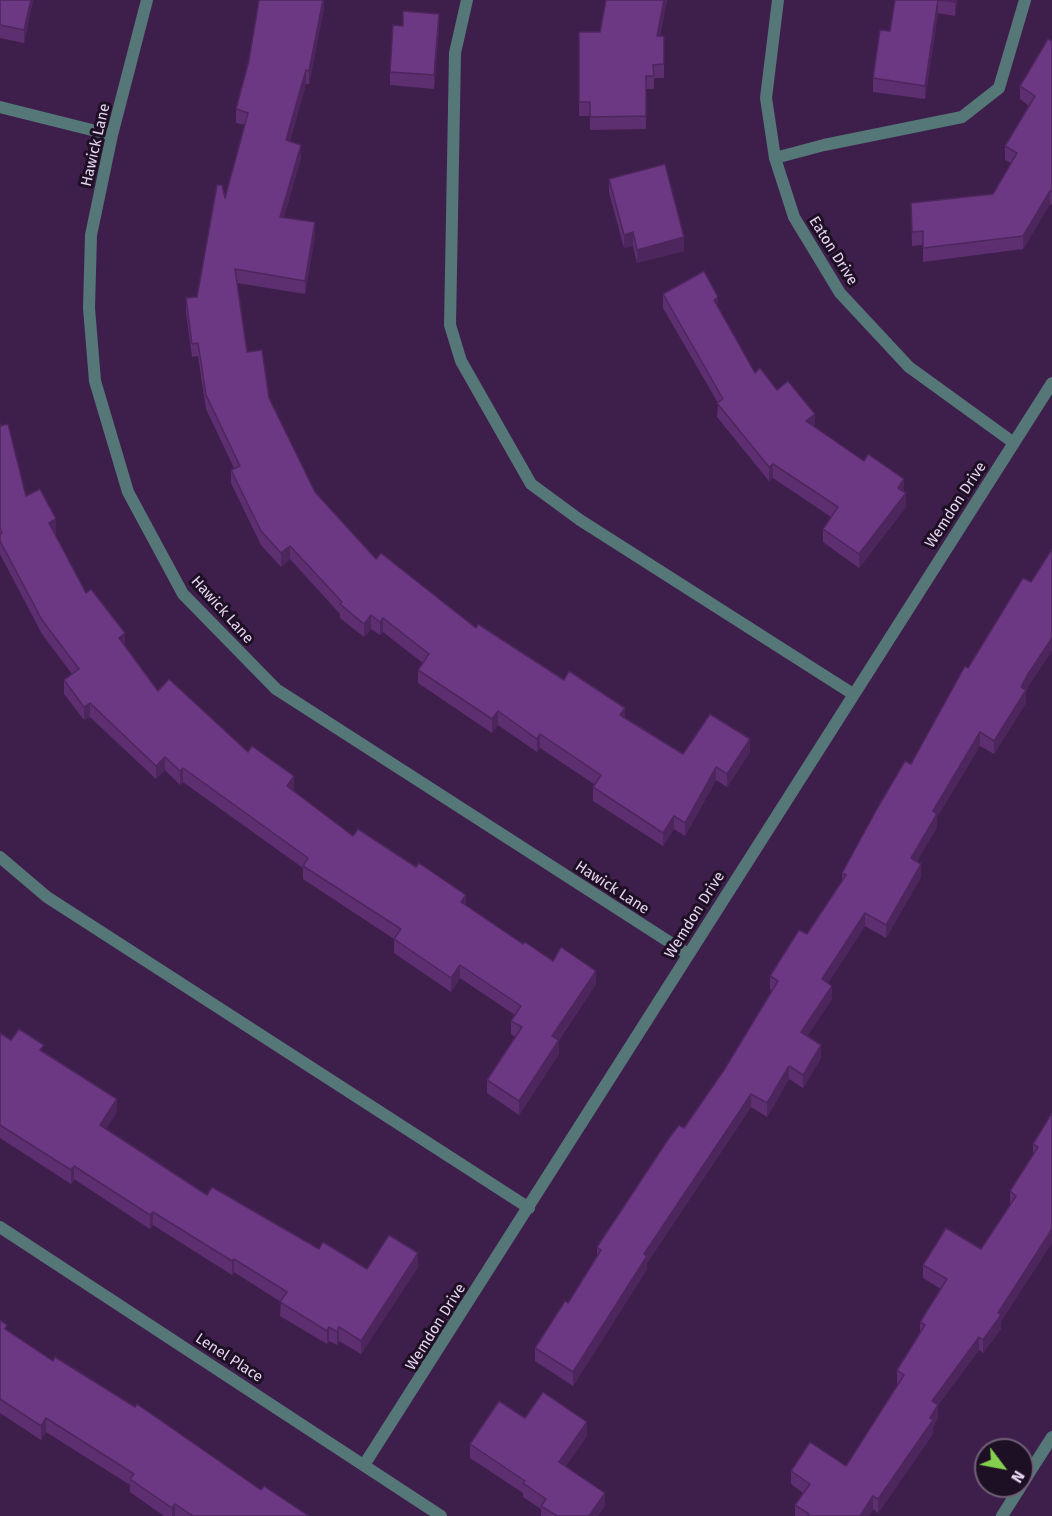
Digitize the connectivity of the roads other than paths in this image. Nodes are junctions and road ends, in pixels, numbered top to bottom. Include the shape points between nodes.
1 (147, 0) edge
2 (468, 0) edge
3 (778, 0) edge
4 (1025, 0) edge
5 (0, 107) edge
6 (112, 135) junction
7 (775, 158) junction
8 (1052, 382) edge
9 (1014, 443) junction
10 (853, 694) junction
11 (0, 857) edge
12 (688, 954) junction
13 (529, 1208) junction
14 (0, 1227) edge
15 (1052, 1437) edge
16 (364, 1465) junction
17 (1034, 1465) edge
18 (1013, 1498) edge
19 (441, 1516) edge
20 (1002, 1516) edge

1 - 6 street, Hawick Lane
2 - 10 street via 454,53 450,325 461,361 531,484 580,520
3 - 7 street, Eaton Drive via 766,98
4 - 7 street via 999,88 962,117
5 - 6 street
6 - 12 street, Hawick Lane via 91,235 88,308 95,381 128,492 183,594 276,689
7 - 9 street, Eaton Drive via 794,217 840,293 909,367
8 - 9 street, Wemdon Drive
9 - 10 street, Wemdon Drive
10 - 12 street, Wemdon Drive
11 - 13 street via 56,904
12 - 13 street, Wemdon Drive
13 - 16 street, Wemdon Drive
14 - 16 street, Lenel Place
15 - 17 street
16 - 19 street, Lenel Place
18 - 20 street

